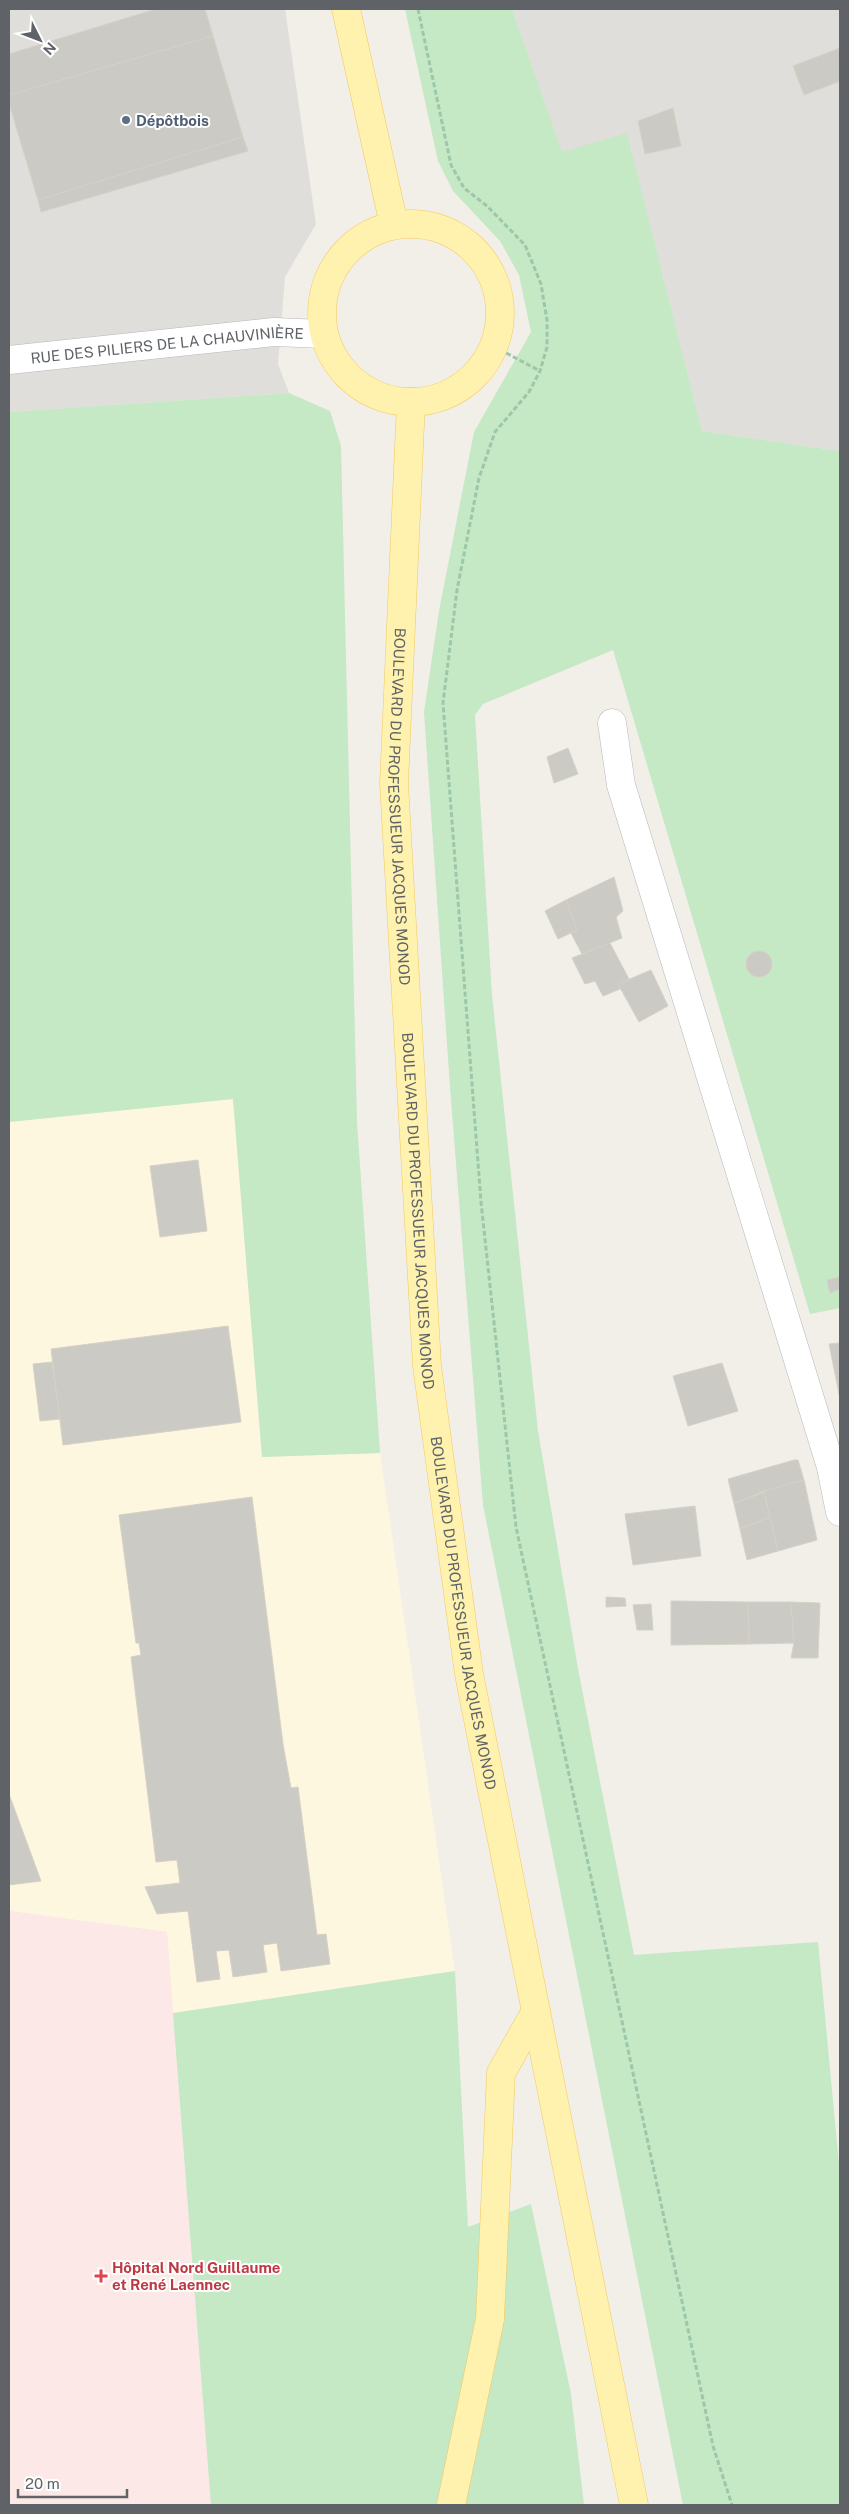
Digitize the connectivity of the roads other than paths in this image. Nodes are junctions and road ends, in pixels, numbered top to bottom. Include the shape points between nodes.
1 (346, 9) edge
2 (394, 225) junction
3 (324, 334) junction
4 (9, 360) edge
5 (412, 402) junction
6 (612, 723) dead end
7 (840, 1512) edge
8 (536, 2011) junction
9 (451, 2505) edge
10 (634, 2505) edge

1 - 2 main road
2 - 3 main road via 367,235 344,253 329,278 322,305
2 - 5 main road via 424,224 452,233 476,251 492,275 500,304 498,333 487,361 467,383 441,397
3 - 4 street, RUE DES PILIERS DE LA CHAUVINIÈRE via 274,332
3 - 5 main road via 336,361 356,384 382,398
5 - 8 main road, BOULEVARD DU PROFESSUEUR JACQUES MONOD via 394,783 427,1366 468,1674
6 - 7 street via 621,785 831,1467
8 - 9 main road via 501,2073 490,2319
8 - 10 main road, BOULEVARD DU PROFESSUEUR JACQUES MONOD

